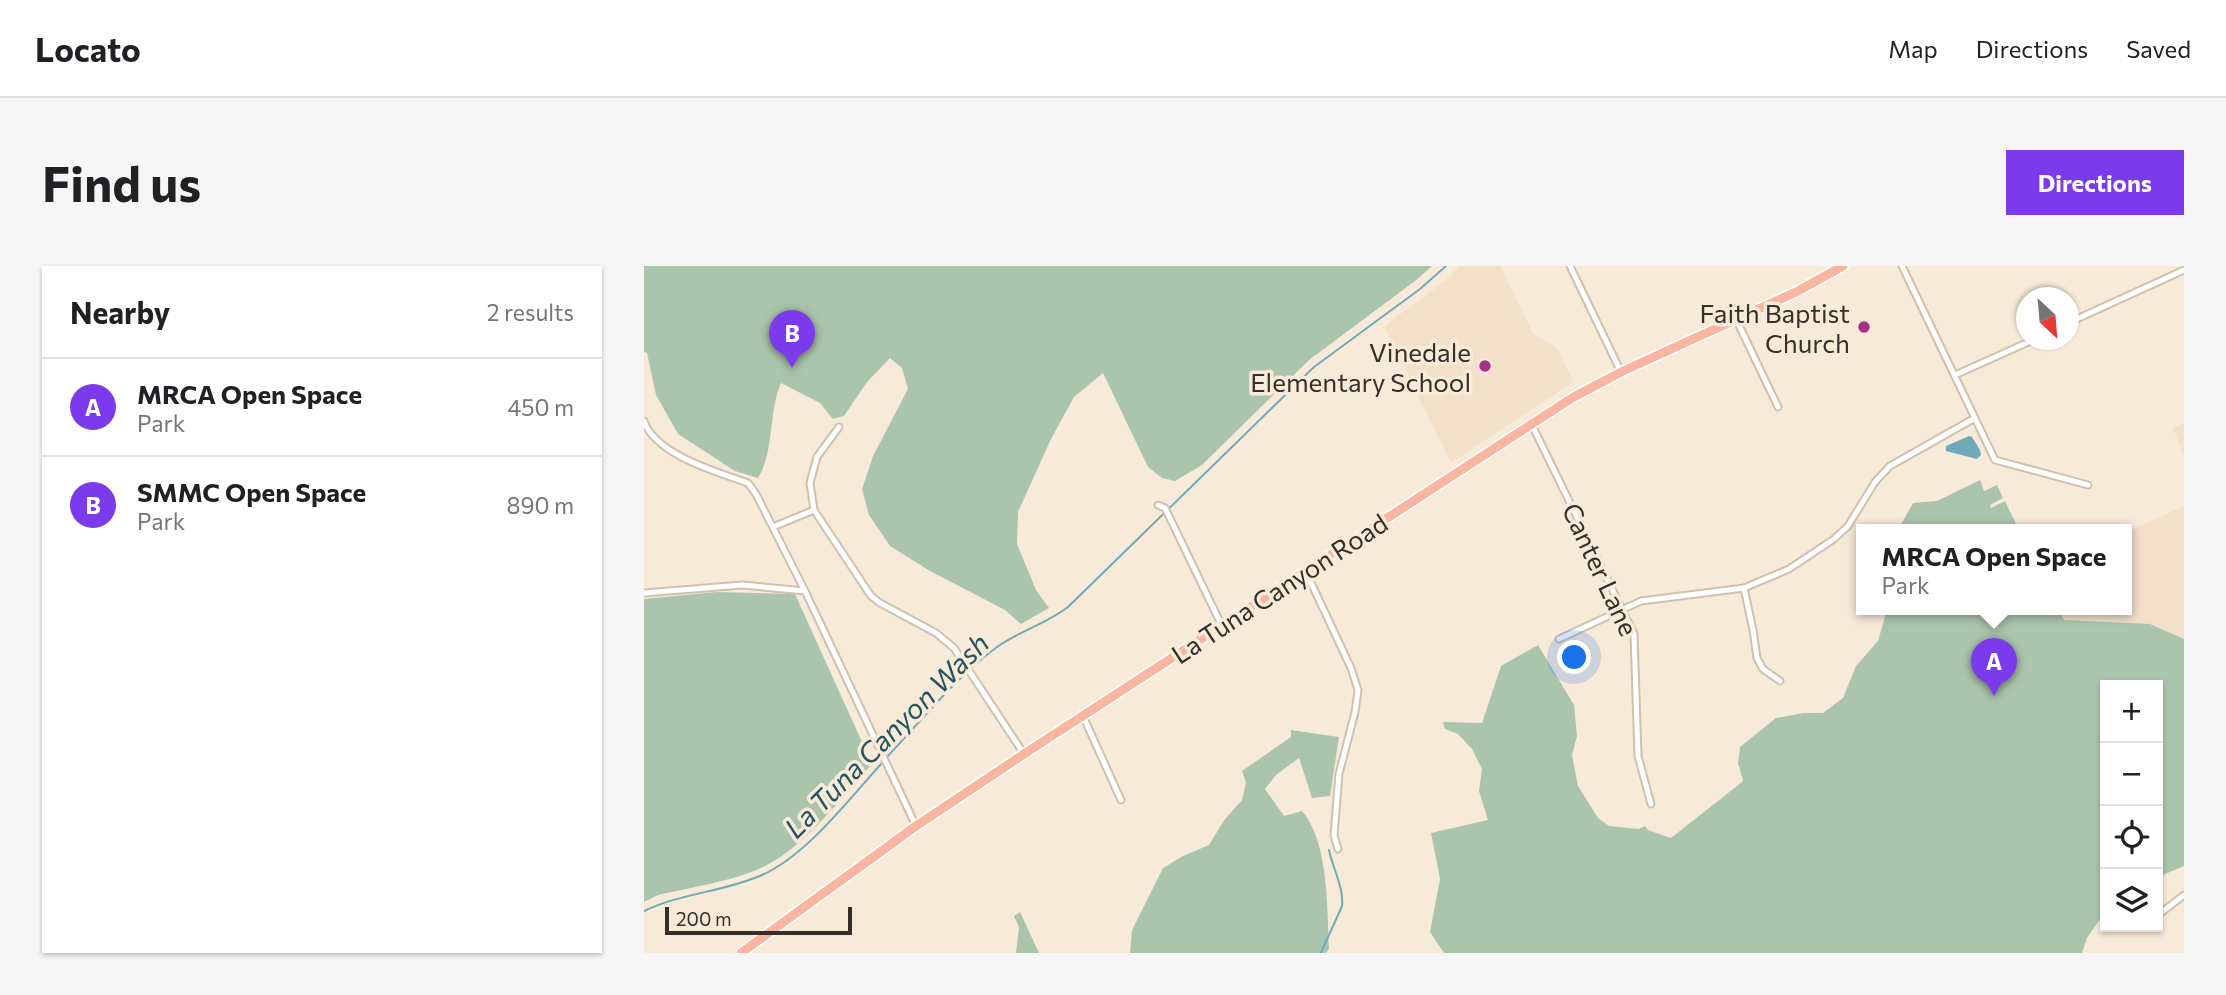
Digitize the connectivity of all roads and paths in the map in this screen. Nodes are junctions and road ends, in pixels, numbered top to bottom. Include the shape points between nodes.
1 (1570, 266) edge
2 (1843, 266) edge
3 (1902, 266) edge
4 (2184, 270) edge
5 (2079, 318) edge
6 (1736, 319) junction
7 (2016, 348) edge
8 (1621, 372) junction
9 (1955, 376) junction
10 (1778, 407) dead end
11 (1975, 418) junction
12 (644, 421) edge
13 (1532, 425) junction
14 (839, 427) dead end
15 (2088, 485) dead end
16 (1158, 505) dead end
17 (814, 510) junction
18 (773, 527) junction
19 (1306, 572) junction
20 (1744, 588) junction
21 (805, 591) junction
22 (644, 593) edge
23 (1623, 610) junction
24 (1222, 626) junction
25 (1559, 639) dead end
26 (1780, 681) dead end
27 (1083, 716) junction
28 (1024, 754) junction
29 (1121, 800) dead end
30 (1651, 804) dead end
31 (916, 826) junction
32 (1338, 849) dead end
33 (2184, 895) edge
34 (2163, 911) edge
35 (741, 953) edge

1 - 8 street
2 - 6 main road, La Tuna Canyon Road
3 - 9 street
4 - 5 street
6 - 8 main road, La Tuna Canyon Road
6 - 10 street
7 - 9 street
8 - 13 main road, La Tuna Canyon Road
9 - 11 street
11 - 15 street via 1995,460
11 - 20 street via 1891,466 1875,482 1850,524 1833,539 1789,569
12 - 18 street via 671,452 748,483
13 - 19 main road, La Tuna Canyon Road
13 - 23 street, Canter Lane
14 - 17 street via 817,457 810,484
16 - 24 street via 1166,512
17 - 18 street
17 - 28 street via 871,596 947,641
18 - 21 street
19 - 24 main road, La Tuna Canyon Road
19 - 32 street via 1358,690 1339,774 1334,835
20 - 23 street via 1642,601
20 - 26 street via 1757,658
21 - 22 street via 742,585
21 - 31 street
23 - 25 street
23 - 30 street, Canter Lane via 1636,642 1638,756
24 - 27 main road, La Tuna Canyon Road
27 - 28 main road, La Tuna Canyon Road
27 - 29 street
28 - 31 main road, La Tuna Canyon Road
31 - 35 main road, La Tuna Canyon Road
33 - 34 street

